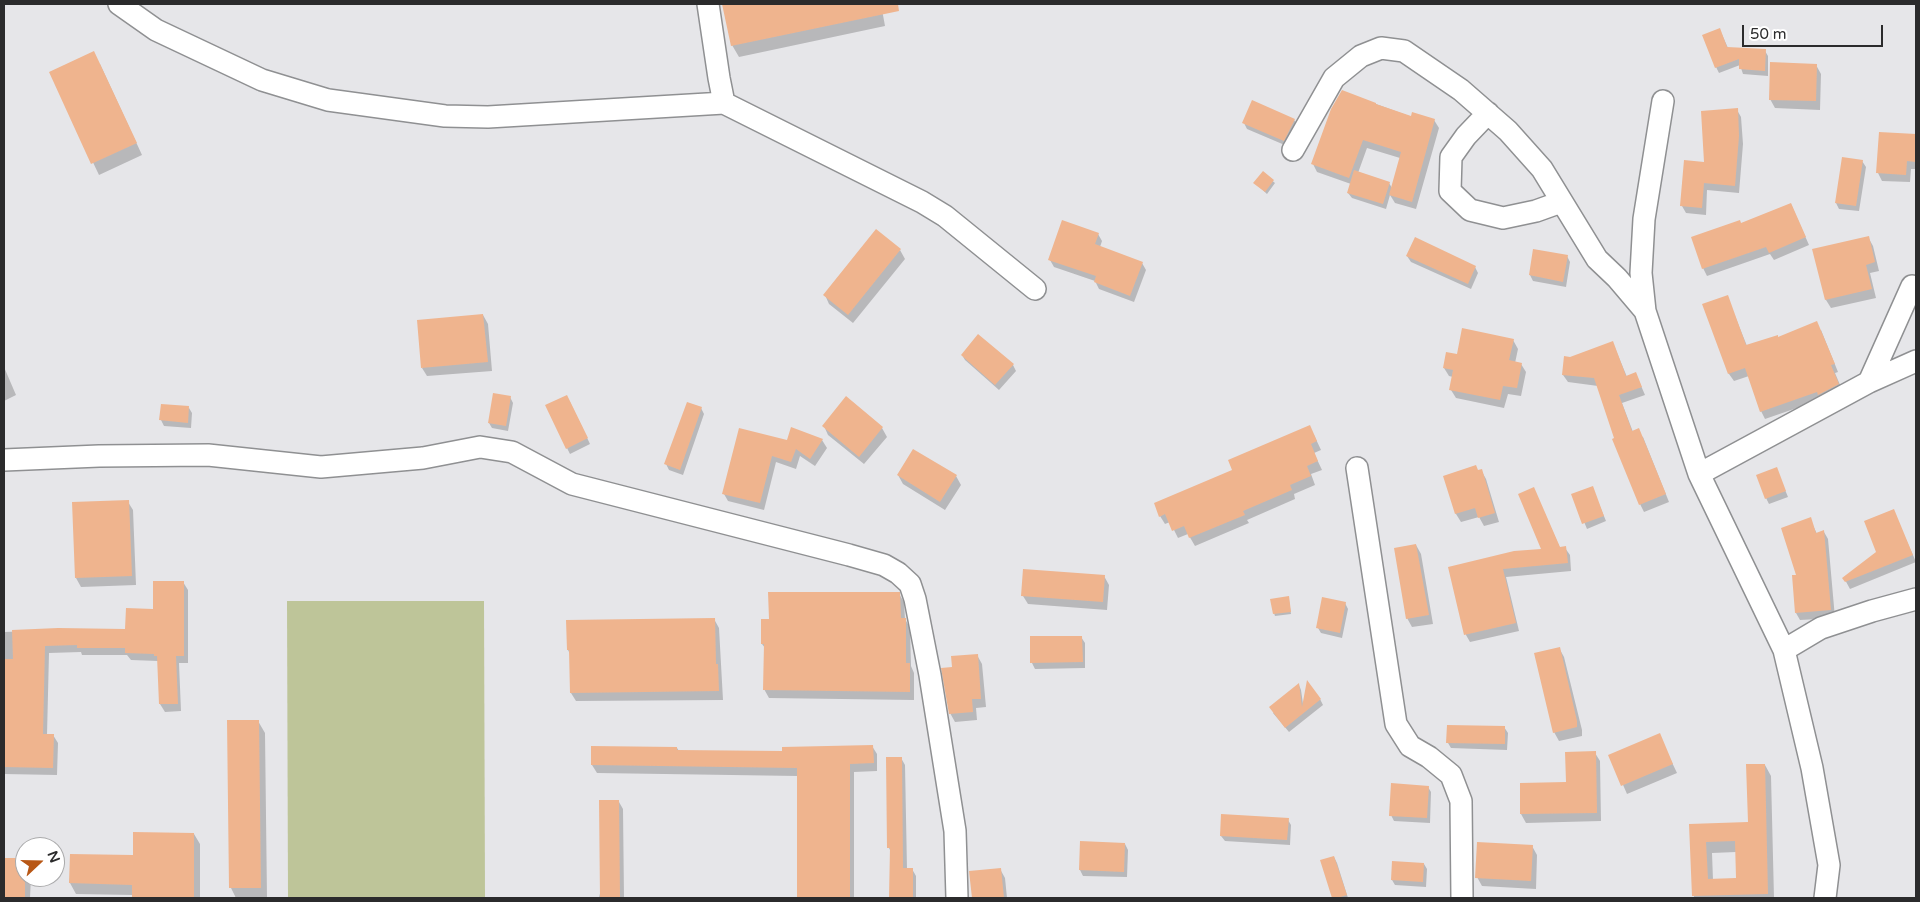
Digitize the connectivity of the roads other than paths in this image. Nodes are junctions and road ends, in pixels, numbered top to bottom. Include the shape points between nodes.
1 (119, 4) edge
2 (708, 4) edge
3 (1663, 101) dead end
4 (724, 104) junction
5 (1488, 113) junction
6 (1293, 150) dead end
7 (1562, 202) junction
8 (1912, 286) dead end
9 (1035, 289) dead end
10 (1645, 311) junction
11 (1916, 362) edge
12 (1869, 382) junction
13 (4, 460) edge
14 (1357, 468) dead end
15 (1699, 474) junction
16 (1916, 599) edge
17 (1784, 650) junction
18 (957, 898) edge
19 (1462, 898) edge
20 (1825, 898) edge

1 - 4 street via 156,30 262,80 328,100 445,116 488,117
2 - 4 street
3 - 10 street via 1644,219 1641,272
4 - 9 street via 922,202 945,216
5 - 6 street via 1461,90 1404,52 1381,48 1361,56 1334,78
5 - 7 street via 1542,169
5 - 7 street via 1451,158 1450,191 1470,210 1503,218
7 - 10 street via 1597,259
8 - 12 street
10 - 15 street
11 - 12 street
12 - 15 street
13 - 18 street via 208,455 321,467 423,458 480,447 512,452 572,484 884,565 910,584 915,599 954,831
14 - 19 street via 1396,724 1410,746 1450,775 1461,801
15 - 17 street
16 - 17 street via 1821,628
17 - 20 street via 1812,768 1829,865

